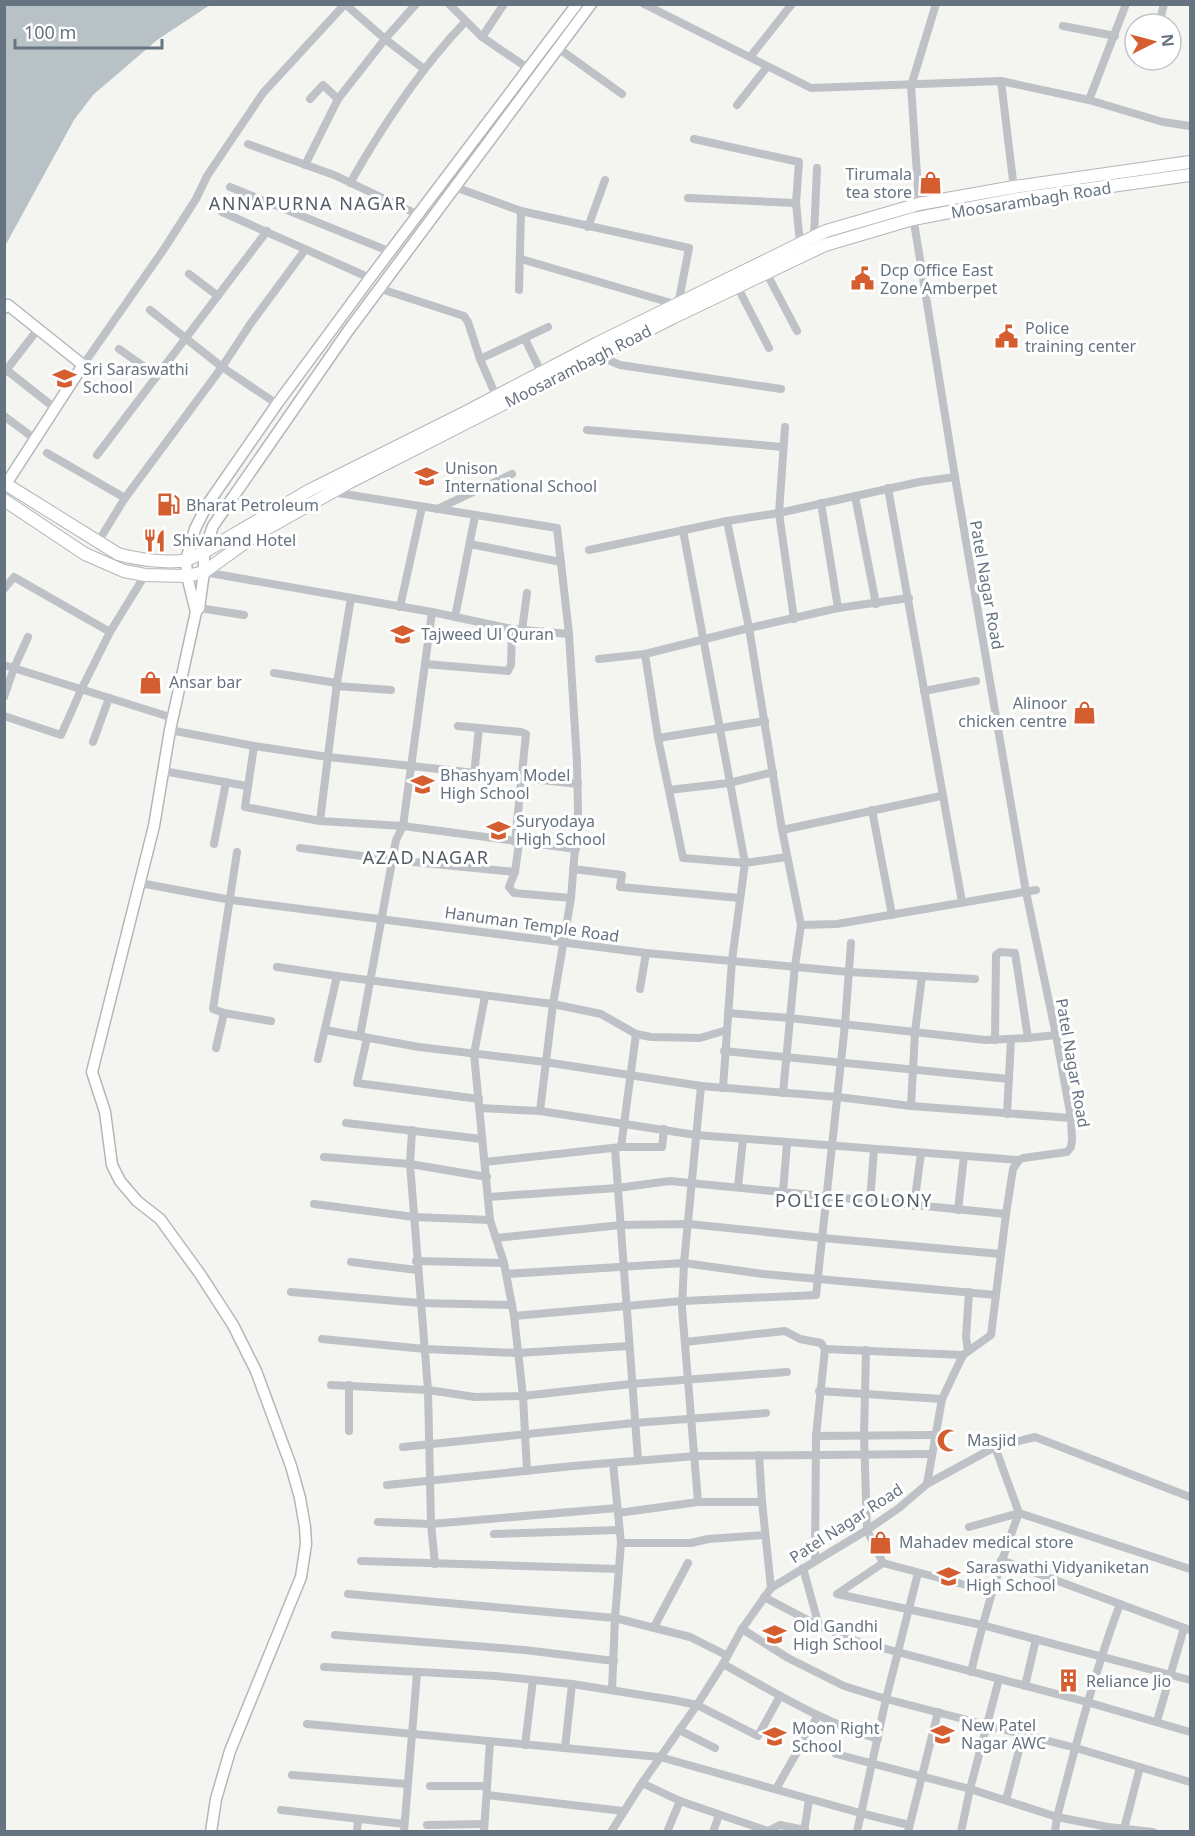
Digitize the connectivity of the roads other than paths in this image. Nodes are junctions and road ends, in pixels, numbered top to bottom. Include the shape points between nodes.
1 (345, 4) edge
2 (416, 4) edge
3 (449, 4) edge
4 (463, 4) edge
5 (504, 4) edge
6 (577, 4) edge
7 (591, 4) edge
8 (644, 4) edge
9 (792, 4) edge
10 (936, 4) edge
11 (1125, 4) edge
12 (458, 13) junction
13 (465, 22) junction
14 (1063, 26) dead end
15 (1115, 36) junction
16 (482, 37) junction
17 (385, 39) junction
18 (558, 48) junction
19 (750, 57) junction
20 (766, 66) junction
21 (424, 69) junction
22 (529, 69) junction
23 (1001, 81) junction
24 (911, 86) junction
25 (621, 94) dead end
26 (310, 99) dead end
27 (338, 99) junction
28 (1089, 100) junction
29 (737, 105) dead end
30 (1191, 126) edge
31 (694, 139) dead end
32 (248, 144) dead end
33 (1191, 162) edge
34 (305, 165) junction
35 (817, 168) dead end
36 (1191, 175) edge
37 (605, 180) dead end
38 (350, 183) junction
39 (455, 187) junction
40 (230, 188) dead end
41 (1015, 194) junction
42 (688, 198) dead end
43 (796, 203) junction
44 (915, 210) junction
45 (521, 211) junction
46 (222, 212) dead end
47 (419, 214) junction
48 (588, 227) junction
49 (267, 231) junction
50 (814, 236) junction
51 (800, 243) junction
52 (305, 250) junction
53 (391, 252) junction
54 (521, 259) junction
55 (766, 272) junction
56 (189, 274) dead end
57 (370, 278) junction
58 (737, 286) junction
59 (381, 289) junction
60 (519, 290) dead end
61 (218, 296) junction
62 (678, 305) junction
63 (4, 308) edge
64 (150, 310) dead end
65 (548, 327) dead end
66 (38, 329) junction
67 (797, 331) dead end
68 (186, 338) junction
69 (525, 339) junction
70 (769, 348) dead end
71 (119, 349) dead end
72 (599, 356) junction
73 (480, 359) junction
74 (83, 365) junction
75 (222, 367) junction
76 (5, 370) edge
77 (542, 372) junction
78 (156, 375) junction
79 (781, 389) dead end
80 (496, 396) junction
81 (277, 404) junction
82 (56, 409) junction
83 (4, 416) edge
84 (785, 428) dead end
85 (586, 430) dead end
86 (35, 440) junction
87 (783, 447) junction
88 (47, 453) dead end
89 (97, 455) dead end
90 (512, 474) dead end
91 (955, 477) junction
92 (5, 483) edge
93 (888, 488) junction
94 (331, 492) junction
95 (855, 496) junction
96 (125, 498) junction
97 (4, 500) edge
98 (821, 503) junction
99 (422, 507) junction
100 (436, 510) junction
101 (779, 513) junction
102 (475, 516) junction
103 (728, 521) junction
104 (682, 531) junction
105 (98, 542) junction
106 (470, 544) junction
107 (589, 550) dead end
108 (204, 552) junction
109 (186, 560) junction
110 (561, 562) junction
111 (204, 572) junction
112 (146, 575) junction
113 (187, 576) junction
114 (4, 589) edge
115 (527, 593) dead end
116 (351, 598) junction
117 (909, 598) junction
118 (876, 604) junction
119 (400, 607) junction
120 (838, 608) junction
121 (198, 610) junction
122 (432, 612) junction
123 (244, 615) dead end
124 (455, 617) junction
125 (794, 619) junction
126 (749, 628) junction
127 (512, 629) junction
128 (522, 630) junction
129 (110, 632) junction
130 (569, 634) junction
131 (28, 637) dead end
132 (704, 639) junction
133 (645, 654) junction
134 (599, 659) dead end
135 (425, 664) junction
136 (4, 665) edge
137 (14, 668) junction
138 (274, 673) dead end
139 (976, 681) dead end
140 (336, 685) junction
141 (81, 690) junction
142 (391, 690) dead end
143 (924, 691) junction
144 (4, 697) edge
145 (109, 698) junction
146 (4, 716) edge
147 (173, 718) junction
148 (765, 721) junction
149 (458, 726) dead end
150 (479, 728) junction
151 (720, 728) junction
152 (170, 730) junction
153 (658, 738) junction
154 (93, 741) dead end
155 (254, 746) junction
156 (328, 758) junction
157 (411, 765) junction
158 (163, 771) junction
159 (773, 772) junction
160 (474, 774) junction
161 (520, 779) junction
162 (226, 782) junction
163 (729, 783) junction
164 (578, 784) junction
165 (247, 786) junction
166 (669, 790) junction
167 (941, 796) junction
168 (872, 810) junction
169 (320, 821) junction
170 (404, 826) junction
171 (782, 830) junction
172 (517, 842) junction
173 (214, 844) dead end
174 (300, 848) dead end
175 (576, 849) junction
176 (237, 852) dead end
177 (787, 857) junction
178 (393, 860) junction
179 (745, 863) junction
180 (573, 868) junction
181 (515, 872) junction
182 (140, 883) junction
183 (1036, 890) dead end
184 (1026, 892) junction
185 (571, 898) junction
186 (740, 898) junction
187 (231, 900) junction
188 (962, 902) junction
189 (892, 915) junction
190 (383, 918) junction
191 (801, 926) junction
192 (562, 942) junction
193 (851, 943) dead end
194 (646, 953) junction
195 (732, 960) junction
196 (795, 966) junction
197 (277, 967) dead end
198 (849, 972) junction
199 (337, 976) junction
200 (922, 976) junction
201 (975, 979) dead end
202 (369, 981) junction
203 (640, 989) dead end
204 (485, 996) junction
205 (553, 1004) junction
206 (224, 1013) junction
207 (728, 1014) junction
208 (628, 1017) dead end
209 (790, 1018) junction
210 (271, 1021) dead end
211 (845, 1024) junction
212 (626, 1027) junction
213 (326, 1030) junction
214 (727, 1030) junction
215 (915, 1032) junction
216 (636, 1034) junction
217 (1056, 1035) junction
218 (363, 1037) junction
219 (1028, 1038) junction
220 (995, 1040) junction
221 (1011, 1040) junction
222 (216, 1048) dead end
223 (724, 1051) junction
224 (474, 1054) junction
225 (787, 1058) junction
226 (318, 1059) dead end
227 (545, 1062) junction
228 (841, 1062) junction
229 (913, 1069) junction
230 (630, 1076) junction
231 (1009, 1079) junction
232 (701, 1086) junction
233 (723, 1088) junction
234 (783, 1093) junction
235 (838, 1097) junction
236 (479, 1099) junction
237 (911, 1106) junction
238 (480, 1108) junction
239 (540, 1111) junction
240 (1007, 1113) junction
241 (1071, 1118) junction
242 (346, 1123) dead end
243 (624, 1123) junction
244 (664, 1129) junction
245 (412, 1130) junction
246 (696, 1135) junction
247 (482, 1139) junction
248 (743, 1139) junction
249 (787, 1143) junction
250 (831, 1146) junction
251 (618, 1147) junction
252 (874, 1149) junction
253 (921, 1153) junction
254 (964, 1156) junction
255 (324, 1157) dead end
256 (1019, 1160) junction
257 (485, 1162) junction
258 (410, 1164) junction
259 (487, 1177) junction
260 (692, 1183) junction
261 (738, 1187) junction
262 (617, 1188) junction
263 (783, 1192) junction
264 (488, 1197) junction
265 (826, 1197) junction
266 (870, 1202) junction
267 (314, 1204) dead end
268 (914, 1206) junction
269 (958, 1210) junction
270 (1006, 1214) junction
271 (414, 1217) junction
272 (490, 1220) junction
273 (689, 1224) junction
274 (621, 1225) junction
275 (496, 1238) junction
276 (823, 1238) junction
277 (1001, 1254) junction
278 (351, 1262) dead end
279 (504, 1263) junction
280 (684, 1263) junction
281 (417, 1266) junction
282 (624, 1266) junction
283 (506, 1274) junction
284 (819, 1278) junction
285 (291, 1292) dead end
286 (969, 1292) junction
287 (996, 1295) junction
288 (683, 1301) junction
289 (420, 1303) junction
290 (512, 1305) junction
291 (626, 1306) junction
292 (514, 1316) junction
293 (322, 1340) dead end
294 (685, 1342) junction
295 (629, 1346) junction
296 (425, 1348) junction
297 (825, 1349) junction
298 (866, 1350) junction
299 (518, 1353) junction
300 (965, 1353) junction
301 (787, 1372) dead end
302 (688, 1380) junction
303 (631, 1384) junction
304 (331, 1385) dead end
305 (349, 1385) junction
306 (428, 1390) junction
307 (819, 1391) junction
308 (866, 1395) junction
309 (523, 1396) junction
310 (942, 1399) junction
311 (766, 1413) dead end
312 (692, 1418) junction
313 (634, 1423) junction
314 (349, 1431) dead end
315 (525, 1433) junction
316 (864, 1435) junction
317 (934, 1435) junction
318 (816, 1436) junction
319 (429, 1445) junction
320 (403, 1447) dead end
321 (995, 1447) junction
322 (932, 1454) junction
323 (759, 1455) junction
324 (696, 1456) junction
325 (816, 1456) junction
326 (864, 1456) junction
327 (638, 1461) junction
328 (613, 1463) junction
329 (527, 1471) junction
330 (429, 1480) junction
331 (927, 1484) junction
332 (387, 1485) dead end
333 (1191, 1497) edge
334 (699, 1502) junction
335 (762, 1502) junction
336 (617, 1510) junction
337 (1019, 1513) junction
338 (378, 1522) dead end
339 (430, 1524) junction
340 (969, 1527) dead end
341 (619, 1530) junction
342 (867, 1530) junction
343 (494, 1534) dead end
344 (764, 1535) junction
345 (621, 1543) junction
346 (815, 1560) junction
347 (1001, 1560) junction
348 (361, 1561) dead end
349 (688, 1563) dead end
350 (883, 1563) junction
351 (435, 1564) junction
352 (802, 1568) junction
353 (619, 1569) junction
354 (1191, 1569) edge
355 (918, 1573) junction
356 (771, 1588) junction
357 (992, 1592) junction
358 (348, 1594) dead end
359 (764, 1597) junction
360 (1120, 1604) junction
361 (909, 1608) junction
362 (615, 1618) junction
363 (982, 1625) junction
364 (819, 1626) junction
365 (654, 1627) junction
366 (742, 1629) junction
367 (1187, 1629) edge
368 (335, 1635) dead end
369 (1036, 1639) junction
370 (899, 1653) junction
371 (726, 1655) junction
372 (1101, 1656) junction
373 (614, 1662) junction
374 (723, 1664) junction
375 (324, 1667) dead end
376 (971, 1672) junction
377 (417, 1673) junction
378 (1169, 1674) junction
379 (999, 1679) junction
380 (533, 1680) junction
381 (1191, 1680) edge
382 (572, 1684) junction
383 (1024, 1686) junction
384 (612, 1690) junction
385 (780, 1696) junction
386 (886, 1699) junction
387 (1087, 1702) junction
388 (697, 1705) junction
389 (938, 1712) junction
390 (817, 1717) junction
391 (1157, 1721) junction
392 (308, 1724) dead end
393 (987, 1726) junction
394 (679, 1730) junction
395 (1191, 1732) edge
396 (411, 1735) junction
397 (1023, 1735) junction
398 (878, 1739) junction
399 (490, 1741) junction
400 (525, 1745) junction
401 (565, 1748) junction
402 (715, 1748) dead end
403 (1076, 1748) junction
404 (836, 1754) dead end
405 (660, 1757) junction
406 (873, 1763) junction
407 (1140, 1767) junction
408 (292, 1775) dead end
409 (923, 1776) junction
410 (1191, 1782) edge
411 (642, 1783) junction
412 (407, 1784) junction
413 (430, 1786) dead end
414 (776, 1789) junction
415 (970, 1789) junction
416 (487, 1790) junction
417 (809, 1800) junction
418 (1006, 1800) junction
419 (680, 1801) junction
420 (281, 1810) dead end
421 (623, 1811) junction
422 (860, 1813) junction
423 (719, 1815) junction
424 (1057, 1817) junction
425 (358, 1819) junction
426 (427, 1825) dead end
427 (404, 1828) edge
428 (484, 1828) edge
429 (909, 1828) edge
430 (751, 1829) edge
431 (1108, 1829) edge
432 (1124, 1829) junction
433 (805, 1831) edge
434 (211, 1832) edge
435 (357, 1832) edge
436 (611, 1832) edge
437 (667, 1832) edge
438 (713, 1832) edge
439 (857, 1832) edge
440 (961, 1832) edge
441 (1055, 1832) edge
442 (1152, 1832) edge

1 - 17 street
1 - 74 street via 263,93 164,249
2 - 17 street
3 - 12 street
4 - 12 street
5 - 16 street
6 - 22 street
7 - 18 street
8 - 19 street
9 - 19 street
10 - 24 street
11 - 15 street
12 - 13 street
13 - 16 street
13 - 21 street
14 - 15 street
15 - 28 street
16 - 22 street
17 - 21 street
17 - 27 street
18 - 25 street
18 - 39 street
19 - 20 street
20 - 24 street via 811,88
20 - 29 street
21 - 38 street via 380,131
22 - 47 street
23 - 24 street
23 - 28 street
23 - 41 street
24 - 44 street, Patel Nagar Road
26 - 27 street via 323,85
27 - 34 street
28 - 30 street via 1163,122
31 - 43 street via 799,162
32 - 34 street
33 - 41 main road, Moosarambagh Road
34 - 38 street
35 - 50 street
36 - 41 main road, Moosarambagh Road
37 - 48 street
38 - 47 street
39 - 45 street
39 - 59 street
40 - 53 street
41 - 44 main road, Moosarambagh Road
42 - 43 street
43 - 51 street
44 - 50 main road, Moosarambagh Road
44 - 55 main road, Moosarambagh Road
44 - 91 street, Patel Nagar Road
45 - 48 street
45 - 54 street
46 - 49 street
47 - 53 street
48 - 62 street via 689,248
49 - 52 street
49 - 61 street
50 - 51 main road, Moosarambagh Road
51 - 62 main road, Moosarambagh Road
52 - 57 street
52 - 75 street
53 - 57 street
54 - 60 street
54 - 62 street
55 - 58 main road, Moosarambagh Road
55 - 67 street
56 - 61 street
57 - 81 street
58 - 70 street
58 - 72 main road, Moosarambagh Road
59 - 73 street via 464,316
59 - 108 street via 213,526
61 - 68 street
62 - 77 main road, Moosarambagh Road
63 - 66 street via 8,305
64 - 68 street
65 - 69 street
66 - 74 street
66 - 76 street
68 - 75 street
68 - 78 street
69 - 73 street
69 - 77 street
71 - 78 street
72 - 79 street via 620,365
72 - 94 main road, Moosarambagh Road
73 - 80 street
74 - 82 street
75 - 81 street
75 - 96 street
76 - 82 street
77 - 80 main road, Moosarambagh Road
78 - 89 street
80 - 108 main road, Moosarambagh Road via 310,490
81 - 109 street via 207,505
82 - 86 street
83 - 86 street
84 - 87 street
85 - 87 street
86 - 92 street
87 - 101 street
88 - 96 street
90 - 100 street
91 - 93 street
91 - 184 street, Patel Nagar Road
92 - 105 main road
93 - 95 street
93 - 117 street
94 - 99 street
94 - 111 main road, Moosarambagh Road via 257,534
95 - 98 street
95 - 118 street
96 - 105 street
97 - 112 main road, Moosarambagh Road via 85,554 124,571
98 - 101 street
98 - 120 street
99 - 100 street
99 - 119 street
100 - 102 street
101 - 103 street
101 - 125 street
102 - 106 street
102 - 110 street via 557,528
103 - 104 street
103 - 126 street
104 - 107 street
104 - 132 street
105 - 109 main road via 131,558
106 - 110 street
106 - 124 street
108 - 109 main road, Moosarambagh Road
108 - 111 street
109 - 113 street
110 - 130 street
111 - 113 main road, Moosarambagh Road
111 - 116 street
111 - 121 street
112 - 113 main road, Moosarambagh Road
112 - 129 street
113 - 121 street
114 - 129 street via 14,577
115 - 128 street
116 - 119 street
116 - 140 street
117 - 118 street
117 - 143 street
118 - 120 street
119 - 122 street
120 - 125 street
121 - 123 street
121 - 147 street
122 - 124 street
122 - 135 street
124 - 127 street
125 - 126 street
126 - 132 street
126 - 148 street
127 - 128 street
127 - 135 street via 512,665 508,670
128 - 130 street
129 - 141 street
130 - 164 street
131 - 137 street
132 - 133 street
132 - 151 street
133 - 134 street
133 - 153 street
135 - 157 street
136 - 137 street
137 - 141 street
137 - 144 street
138 - 140 street
139 - 143 street
140 - 142 street
140 - 156 street
141 - 145 street
141 - 146 street via 61,735
143 - 167 street
145 - 147 street
145 - 154 street
147 - 152 street
148 - 151 street
148 - 159 street
149 - 150 street
150 - 160 street
150 - 161 street via 526,734
151 - 153 street
151 - 163 street
152 - 155 street
152 - 158 street
153 - 166 street
155 - 156 street
155 - 165 street
156 - 157 street
156 - 169 street
157 - 160 street
157 - 170 street
158 - 162 street
158 - 182 street
159 - 163 street
159 - 171 street
160 - 161 street
161 - 164 street
161 - 172 street
162 - 165 street
162 - 173 street
163 - 166 street
163 - 179 street
164 - 175 street
165 - 169 street via 245,807
166 - 179 street via 683,858
167 - 168 street
167 - 188 street
168 - 171 street
168 - 189 street
169 - 170 street
170 - 172 street
170 - 178 street via 396,840
171 - 177 street
172 - 175 street
172 - 181 street
174 - 178 street
175 - 180 street
176 - 187 street
177 - 179 street
177 - 191 street
178 - 181 street
178 - 190 street
179 - 186 street
180 - 185 street
180 - 186 street via 622,875 620,887
181 - 185 street via 509,887 514,893
182 - 187 street, Hanuman Temple Road
182 - 434 street via 92,1072 105,1112 112,1165 137,1201 160,1219 200,1274 246,1349 291,1466 306,1544 301,1576 224,1769
183 - 184 street
184 - 188 street
184 - 217 street, Patel Nagar Road
185 - 192 street
186 - 195 street
187 - 190 street, Hanuman Temple Road
187 - 206 street via 213,1009
188 - 189 street
189 - 191 street
190 - 192 street, Hanuman Temple Road
190 - 202 street
191 - 196 street
192 - 194 street, Hanuman Temple Road
192 - 205 street
193 - 198 street
194 - 195 street, Hanuman Temple Road
194 - 203 street
195 - 196 street, Hanuman Temple Road
195 - 207 street
196 - 198 street, Hanuman Temple Road
196 - 209 street
197 - 199 street
198 - 200 street, Hanuman Temple Road
198 - 211 street
199 - 202 street
199 - 213 street
200 - 201 street, Hanuman Temple Road
200 - 215 street
202 - 204 street
202 - 218 street
204 - 205 street
204 - 224 street
205 - 212 street via 601,1014
205 - 227 street
206 - 210 street
206 - 222 street
207 - 209 street
207 - 214 street
208 - 212 street
209 - 211 street
209 - 225 street
211 - 215 street
211 - 228 street
212 - 216 street
213 - 218 street
213 - 226 street
214 - 216 street via 700,1038
214 - 223 street
215 - 220 street
215 - 229 street
216 - 230 street
217 - 219 street
217 - 241 street, Patel Nagar Road
218 - 224 street
218 - 236 street via 357,1083
219 - 220 street via 1015,953 1000,952 996,955
219 - 221 street
220 - 221 street
221 - 231 street
223 - 225 street
223 - 233 street
224 - 227 street
224 - 236 street
225 - 228 street
225 - 234 street
227 - 230 street
227 - 239 street
228 - 229 street
228 - 235 street
229 - 231 street
229 - 237 street
230 - 232 street
230 - 243 street
231 - 240 street
232 - 233 street
232 - 246 street
233 - 234 street
234 - 235 street
235 - 237 street
235 - 250 street
236 - 238 street
237 - 240 street
238 - 239 street
238 - 247 street
239 - 243 street
240 - 241 street
241 - 256 street, Patel Nagar Road via 1072,1140 1067,1152
242 - 245 street
243 - 244 street
243 - 251 street
244 - 246 street
244 - 251 street via 662,1147
245 - 247 street
245 - 258 street
246 - 248 street
246 - 260 street
247 - 257 street
248 - 249 street
248 - 261 street
249 - 250 street
249 - 263 street
250 - 252 street
250 - 265 street
251 - 257 street
251 - 262 street
252 - 253 street
252 - 266 street
253 - 254 street
253 - 268 street
254 - 256 street
254 - 269 street
255 - 258 street
256 - 270 street, Patel Nagar Road
257 - 259 street
258 - 259 street
258 - 271 street
259 - 264 street
260 - 261 street
260 - 262 street via 669,1181
260 - 273 street
261 - 263 street
262 - 264 street
262 - 274 street
263 - 265 street
264 - 272 street
265 - 266 street
265 - 276 street
266 - 268 street
267 - 271 street
268 - 269 street
269 - 270 street
270 - 277 street, Patel Nagar Road
271 - 272 street
271 - 281 street
272 - 275 street
273 - 274 street
273 - 276 street
273 - 280 street
274 - 275 street
274 - 282 street
275 - 279 street
276 - 277 street
276 - 284 street
277 - 287 street, Patel Nagar Road
278 - 281 street
279 - 281 street
279 - 283 street
280 - 282 street
280 - 284 street
280 - 288 street
281 - 289 street
282 - 283 street
282 - 291 street
283 - 290 street
284 - 286 street
284 - 288 street via 816,1295
285 - 289 street
286 - 287 street
286 - 300 street
287 - 300 street, Patel Nagar Road via 991,1335
288 - 291 street
288 - 294 street
289 - 290 street
289 - 296 street
290 - 292 street
291 - 292 street
291 - 295 street
292 - 299 street
293 - 296 street
294 - 297 street via 785,1331 800,1340 821,1343
294 - 302 street
295 - 299 street
295 - 303 street
296 - 299 street
296 - 306 street
297 - 298 street
297 - 307 street
298 - 300 street
298 - 308 street
299 - 309 street
300 - 310 street, Patel Nagar Road
301 - 302 street
302 - 303 street
302 - 312 street
303 - 309 street
303 - 313 street
304 - 305 street
305 - 306 street
305 - 314 street
306 - 309 street via 475,1397
306 - 319 street
307 - 308 street
307 - 318 street
308 - 310 street
308 - 316 street
309 - 315 street
310 - 317 street, Patel Nagar Road
311 - 312 street
312 - 313 street
312 - 324 street
313 - 315 street
313 - 327 street
315 - 319 street
315 - 329 street
316 - 317 street
316 - 318 street
316 - 326 street
317 - 322 street, Patel Nagar Road
318 - 325 street
319 - 320 street
319 - 330 street
321 - 331 street
321 - 333 street via 1038,1437
321 - 337 street
322 - 326 street
322 - 331 street, Patel Nagar Road
323 - 324 street
323 - 325 street
323 - 335 street
324 - 327 street
324 - 334 street
325 - 326 street
325 - 346 street
326 - 342 street
327 - 328 street
328 - 329 street
328 - 336 street
329 - 330 street
330 - 332 street
330 - 339 street
331 - 342 street, Patel Nagar Road
334 - 335 street
334 - 336 street
335 - 344 street
336 - 339 street
336 - 341 street
337 - 340 street
337 - 347 street
337 - 354 street
338 - 339 street
339 - 351 street
341 - 343 street
341 - 345 street
342 - 346 street, Patel Nagar Road
342 - 350 street
344 - 345 street via 691,1543
344 - 356 street
345 - 353 street
346 - 352 street, Patel Nagar Road
347 - 357 street
347 - 360 street
348 - 351 street
349 - 365 street
350 - 355 street
350 - 361 street via 837,1594
351 - 353 street
352 - 356 street, Patel Nagar Road
352 - 364 street
353 - 362 street
355 - 357 street
355 - 361 street
356 - 359 street, Patel Nagar Road
357 - 363 street
358 - 362 street
359 - 364 street
359 - 366 street, Patel Nagar Road
360 - 367 street
360 - 372 street
361 - 363 street
361 - 370 street
362 - 365 street
362 - 373 street
363 - 369 street
363 - 376 street
364 - 370 street
365 - 371 street via 690,1637
366 - 371 street, Patel Nagar Road
366 - 386 street via 844,1686
367 - 378 street
368 - 373 street via 525,1650
369 - 372 street
369 - 383 street
370 - 376 street
370 - 386 street
371 - 374 street, Patel Nagar Road
372 - 378 street
372 - 387 street
373 - 384 street
374 - 385 street
374 - 388 street, Patel Nagar Road
375 - 377 street
376 - 379 street
377 - 380 street
377 - 396 street
378 - 381 street
378 - 391 street
379 - 383 street
379 - 393 street
380 - 382 street
380 - 400 street
382 - 384 street
382 - 401 street
383 - 387 street
384 - 388 street
385 - 388 street via 758,1736
385 - 390 street
386 - 389 street
386 - 398 street
387 - 391 street
387 - 403 street
388 - 394 street, Patel Nagar Road
389 - 393 street
389 - 409 street
390 - 398 street
390 - 414 street
391 - 395 street
392 - 396 street
393 - 397 street
393 - 415 street
394 - 402 street
394 - 405 street, Patel Nagar Road
396 - 399 street
396 - 412 street
397 - 403 street
397 - 418 street
398 - 406 street
399 - 400 street
399 - 416 street
400 - 401 street
401 - 405 street
403 - 407 street
403 - 424 street
404 - 406 street
405 - 411 street, Patel Nagar Road
405 - 414 street
406 - 409 street
406 - 422 street
407 - 410 street
407 - 432 street
408 - 412 street
409 - 415 street
409 - 429 street
411 - 419 street
411 - 421 street, Patel Nagar Road
412 - 427 street
413 - 416 street
414 - 417 street
415 - 418 street
415 - 440 street
416 - 421 street
416 - 428 street
417 - 422 street
417 - 433 street
418 - 424 street
419 - 423 street
419 - 437 street
420 - 425 street
421 - 436 street, Patel Nagar Road
422 - 429 street
422 - 439 street
423 - 430 street
423 - 438 street
424 - 431 street
424 - 441 street
425 - 427 street
425 - 435 street
426 - 428 street
430 - 433 street via 768,1831 780,1825
431 - 432 street
432 - 442 street

